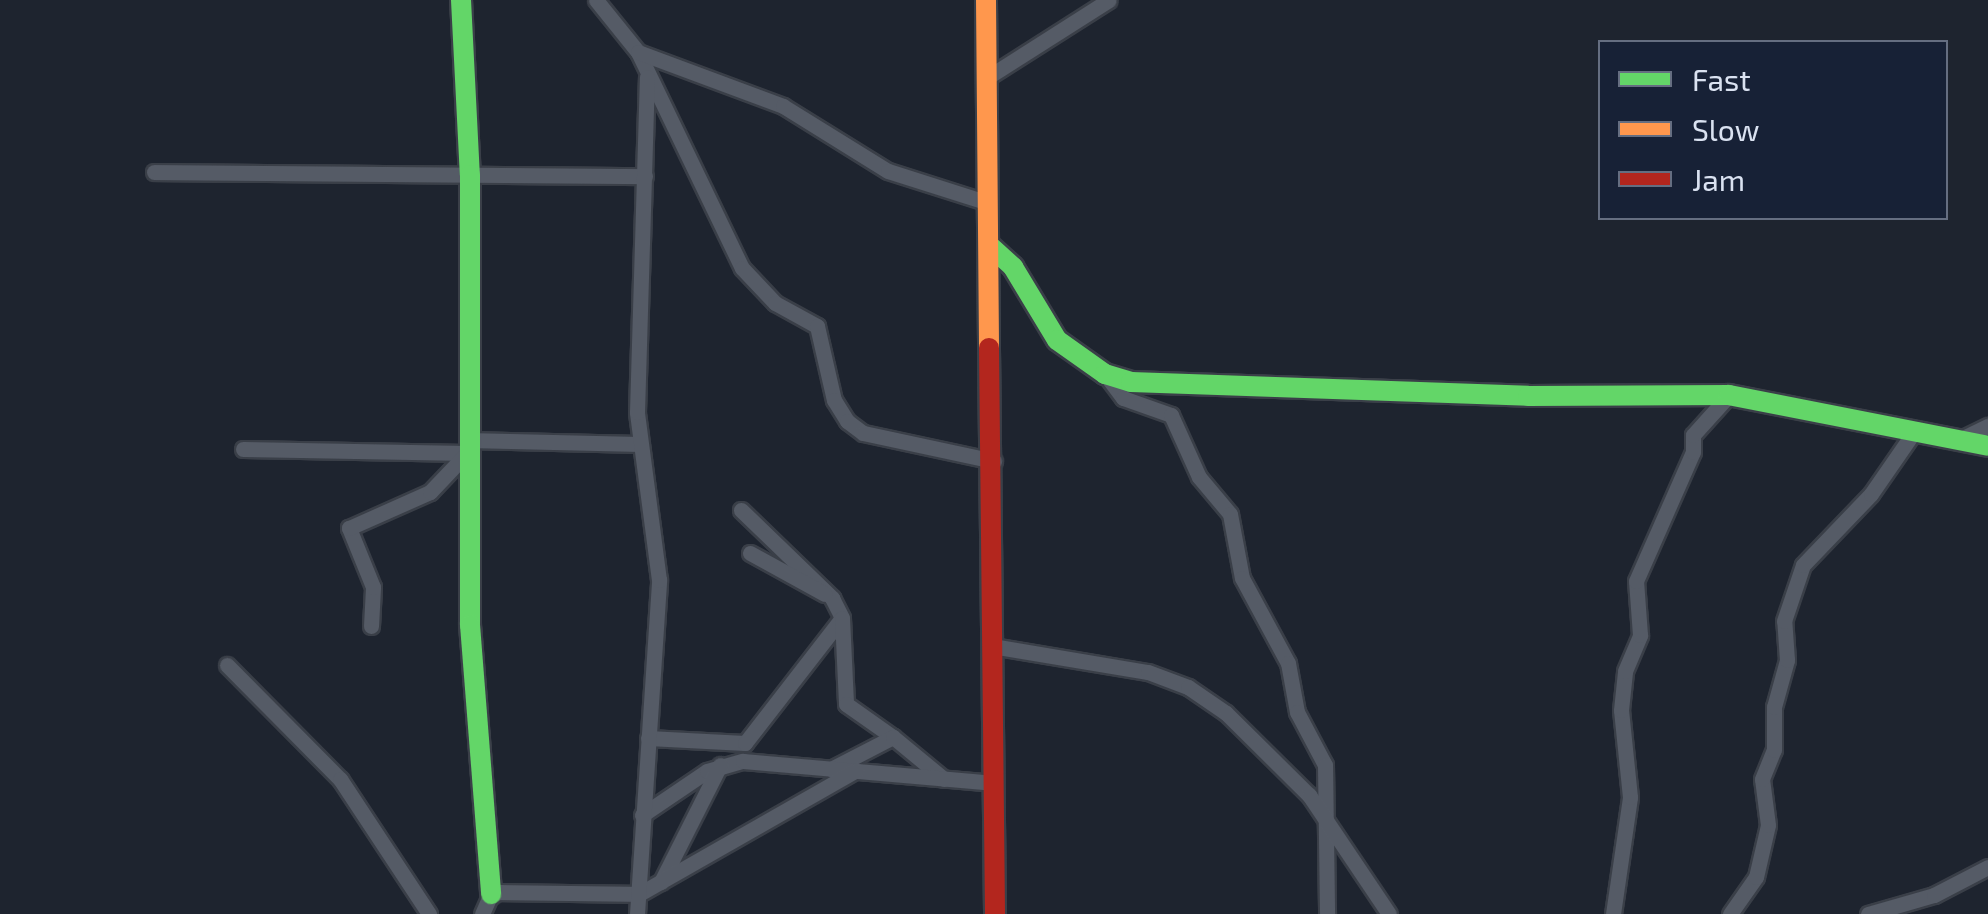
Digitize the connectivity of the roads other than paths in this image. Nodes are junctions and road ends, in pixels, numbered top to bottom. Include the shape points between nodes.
1 (460, 0) edge
2 (596, 0) edge
3 (986, 0) edge
4 (1110, 0) edge
5 (638, 52) junction
6 (988, 76) junction
7 (647, 77) junction
8 (154, 172) dead end
9 (470, 175) junction
10 (645, 176) junction
11 (988, 203) junction
12 (992, 247) junction
13 (1105, 374) junction
14 (1730, 395) junction
15 (1988, 426) edge
16 (1916, 429) junction
17 (1961, 439) junction
18 (640, 444) junction
19 (1988, 446) edge
20 (467, 447) junction
21 (243, 449) dead end
22 (994, 461) junction
23 (740, 510) dead end
24 (750, 553) dead end
25 (828, 595) junction
26 (842, 618) junction
27 (371, 626) dead end
28 (998, 648) junction
29 (226, 665) dead end
30 (893, 737) junction
31 (648, 738) junction
32 (720, 765) junction
33 (832, 769) junction
34 (855, 771) junction
35 (944, 778) junction
36 (995, 783) junction
37 (1322, 813) junction
38 (642, 815) junction
39 (1988, 867) edge
40 (660, 882) junction
41 (492, 894) junction
42 (639, 894) junction
43 (429, 914) edge
44 (482, 914) edge
45 (637, 914) edge
46 (995, 914) edge
47 (1327, 914) edge
48 (1389, 914) edge
49 (1614, 914) edge
50 (1730, 914) edge
51 (1868, 914) edge

1 - 9 street
2 - 5 street
3 - 6 street
4 - 6 street
5 - 7 street
5 - 11 street via 783,106 888,171
6 - 11 street
7 - 10 street
7 - 22 street via 752,284 817,326 834,400 847,421 864,433
8 - 9 street
9 - 10 street
9 - 20 street
10 - 18 street
11 - 12 street
12 - 13 street via 1013,267 1057,340
12 - 22 street
13 - 14 street via 1192,388
13 - 37 street via 1123,398 1172,415 1199,477 1230,514 1242,578 1288,663 1297,712 1325,765
14 - 16 street
14 - 49 street via 1693,435 1693,452 1636,581 1640,634 1625,671 1621,710 1630,797
15 - 17 street
16 - 17 street
16 - 50 street via 1872,494 1804,565 1784,621 1787,660 1774,708 1774,750 1762,780 1768,826 1756,877
17 - 19 street
18 - 20 street
18 - 31 street via 660,580
20 - 21 street
20 - 27 street via 430,492 350,528 372,587
20 - 41 street via 470,625
22 - 28 street
23 - 25 street
24 - 25 street
25 - 26 street
26 - 30 street via 846,704
26 - 31 street via 746,742
28 - 36 street
28 - 37 street via 1104,661 1188,687 1260,740
29 - 43 street via 340,779
30 - 33 street
30 - 35 street
31 - 38 street
32 - 33 street
32 - 38 street
32 - 40 street
33 - 34 street
34 - 35 street
34 - 40 street
35 - 36 street
36 - 46 street
37 - 47 street
37 - 48 street
38 - 42 street
39 - 51 street via 1934,895
40 - 42 street
41 - 42 street
41 - 44 street
42 - 45 street

